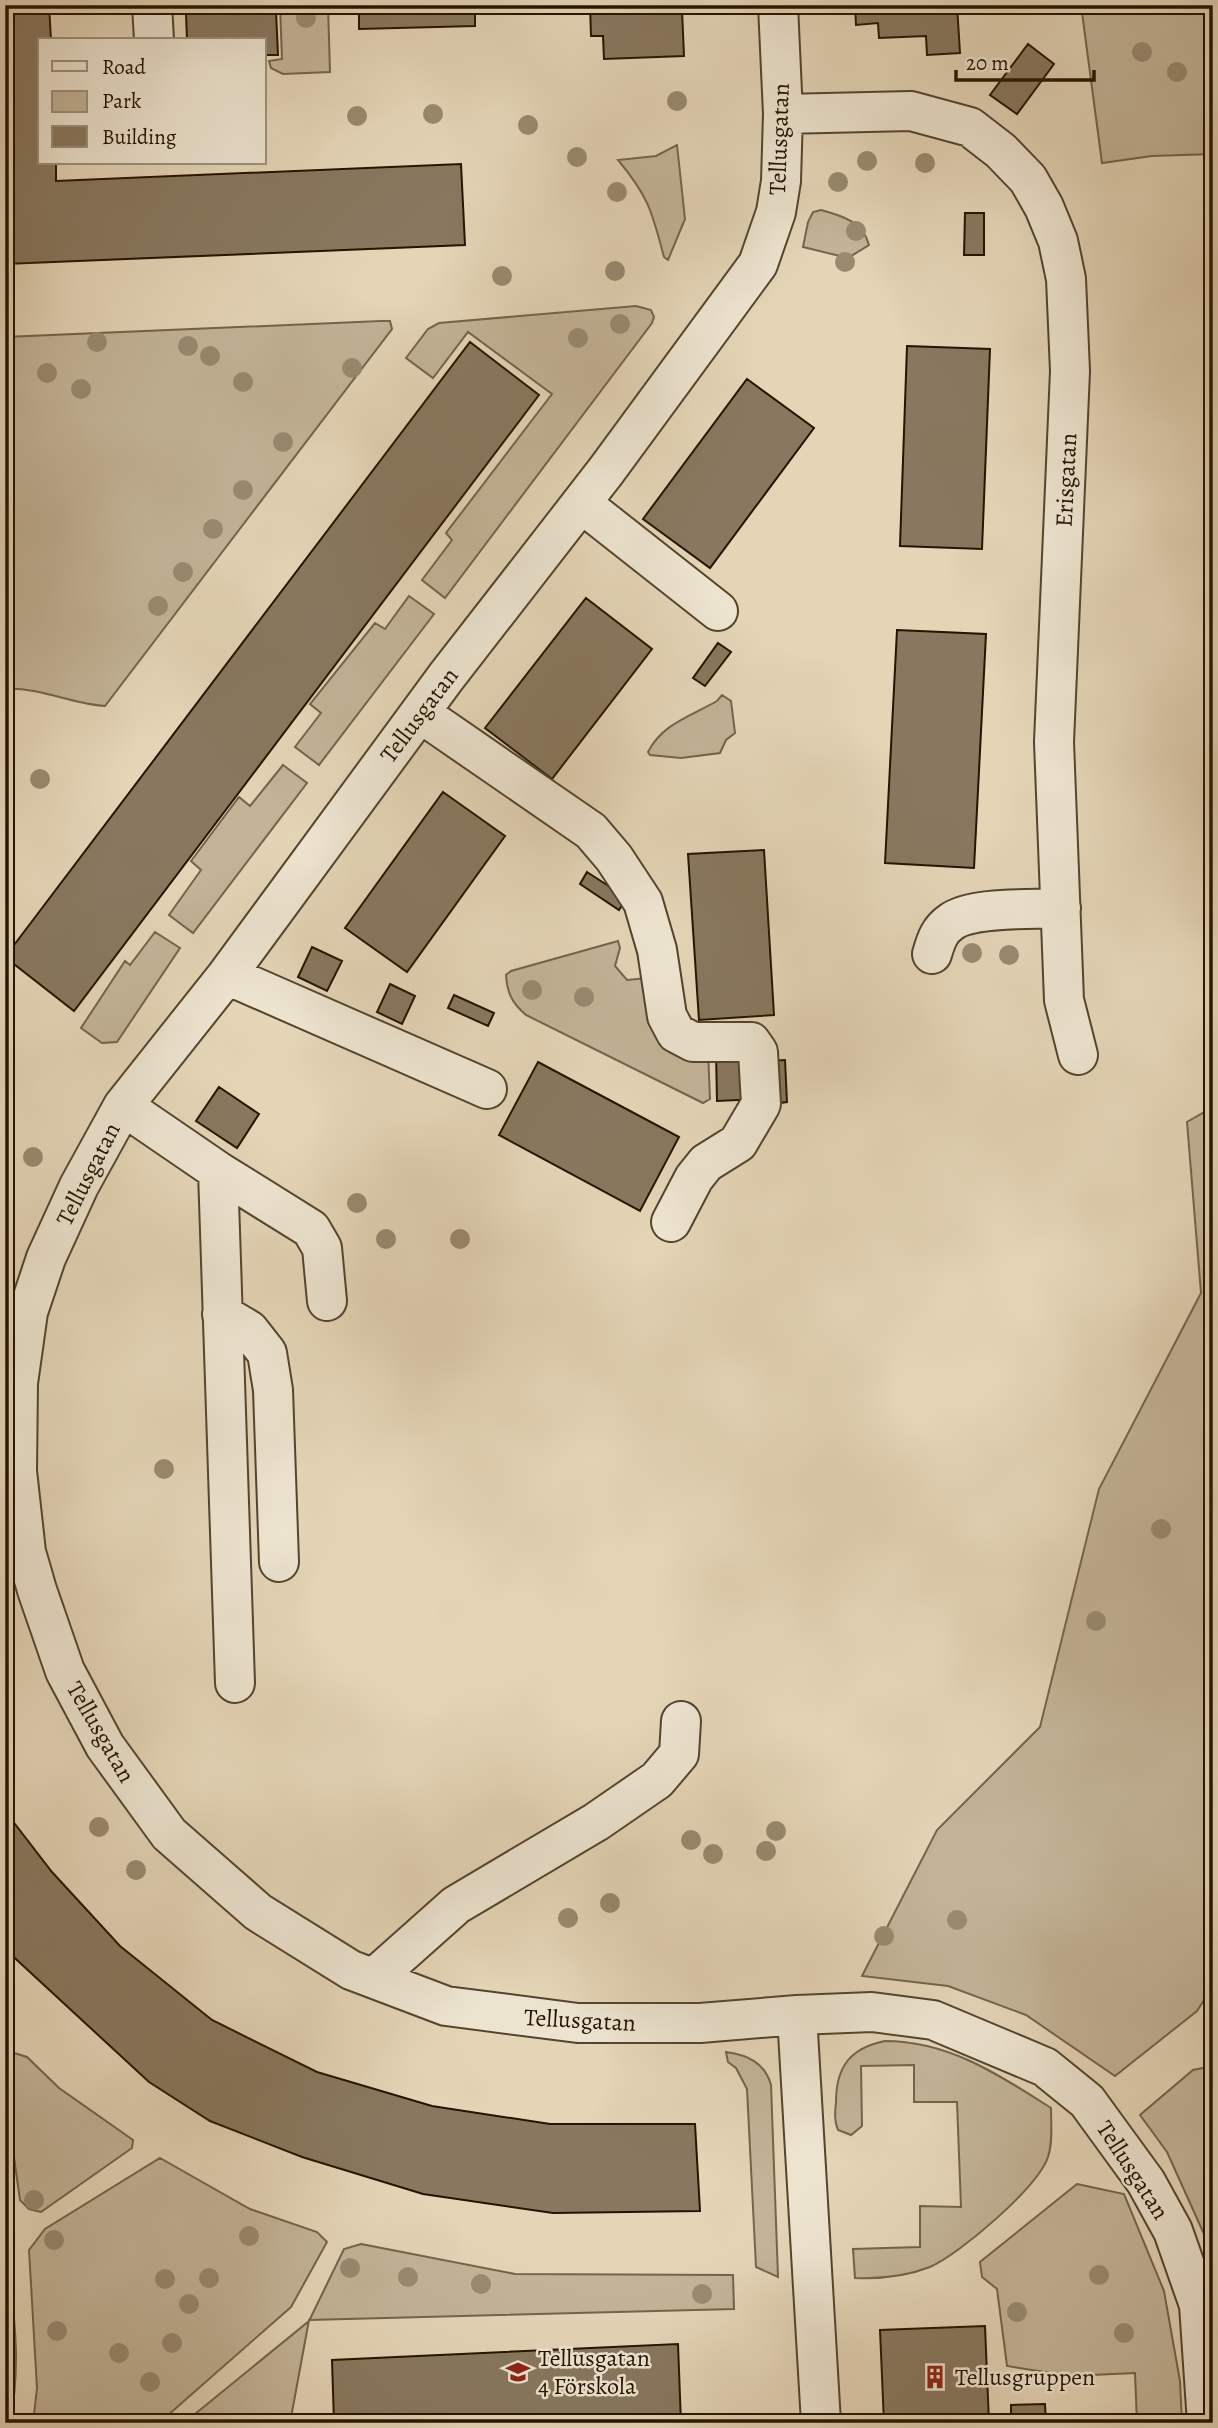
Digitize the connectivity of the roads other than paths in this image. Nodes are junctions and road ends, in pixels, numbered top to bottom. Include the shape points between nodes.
1 (152, 5) edge
2 (778, 5) edge
3 (153, 38) edge
4 (783, 114) junction
5 (581, 503) junction
6 (718, 611) dead end
7 (420, 713) junction
8 (1061, 908) junction
9 (932, 954) dead end
10 (227, 975) junction
11 (1078, 1055) dead end
12 (487, 1089) dead end
13 (123, 1106) junction
14 (218, 1171) junction
15 (671, 1222) dead end
16 (327, 1301) dead end
17 (222, 1314) junction
18 (279, 1562) dead end
19 (234, 1683) dead end
20 (681, 1721) dead end
21 (374, 1978) junction
22 (797, 2015) junction
23 (1206, 2308) edge
24 (821, 2423) edge
25 (1207, 2423) edge

1 - 3 street
2 - 4 street, Tellusgatan
4 - 5 street, Tellusgatan via 776,212 758,264
4 - 8 street, Erisgatan via 911,111 970,127 1028,179 1058,241 1066,279 1070,371 1054,742
5 - 6 street
5 - 7 street, Tellusgatan
7 - 10 street, Tellusgatan
7 - 15 street via 592,831 614,858 643,902 657,950 667,1016 676,1033 693,1042 751,1042 758,1052 761,1104 738,1143 706,1163 694,1178
8 - 9 street via 979,913 953,920 938,934
8 - 11 street, Erisgatan via 1064,1000
10 - 12 street
10 - 13 street, Tellusgatan
13 - 14 street
13 - 21 street, Tellusgatan via 79,1186 46,1258 28,1312 18,1383 17,1471 26,1552 65,1671 105,1746 169,1834 258,1912 351,1970
14 - 16 street via 311,1228 322,1248
14 - 17 street
17 - 18 street via 249,1330 267,1353 273,1390
17 - 19 street
20 - 21 street via 679,1754 657,1780 456,1905
21 - 22 street, Tellusgatan via 446,2006 578,2023 700,2023
22 - 23 street, Tellusgatan via 872,2012 933,2020 1045,2067 1087,2101 1146,2182
22 - 24 street
23 - 25 street, Tellusgatan

